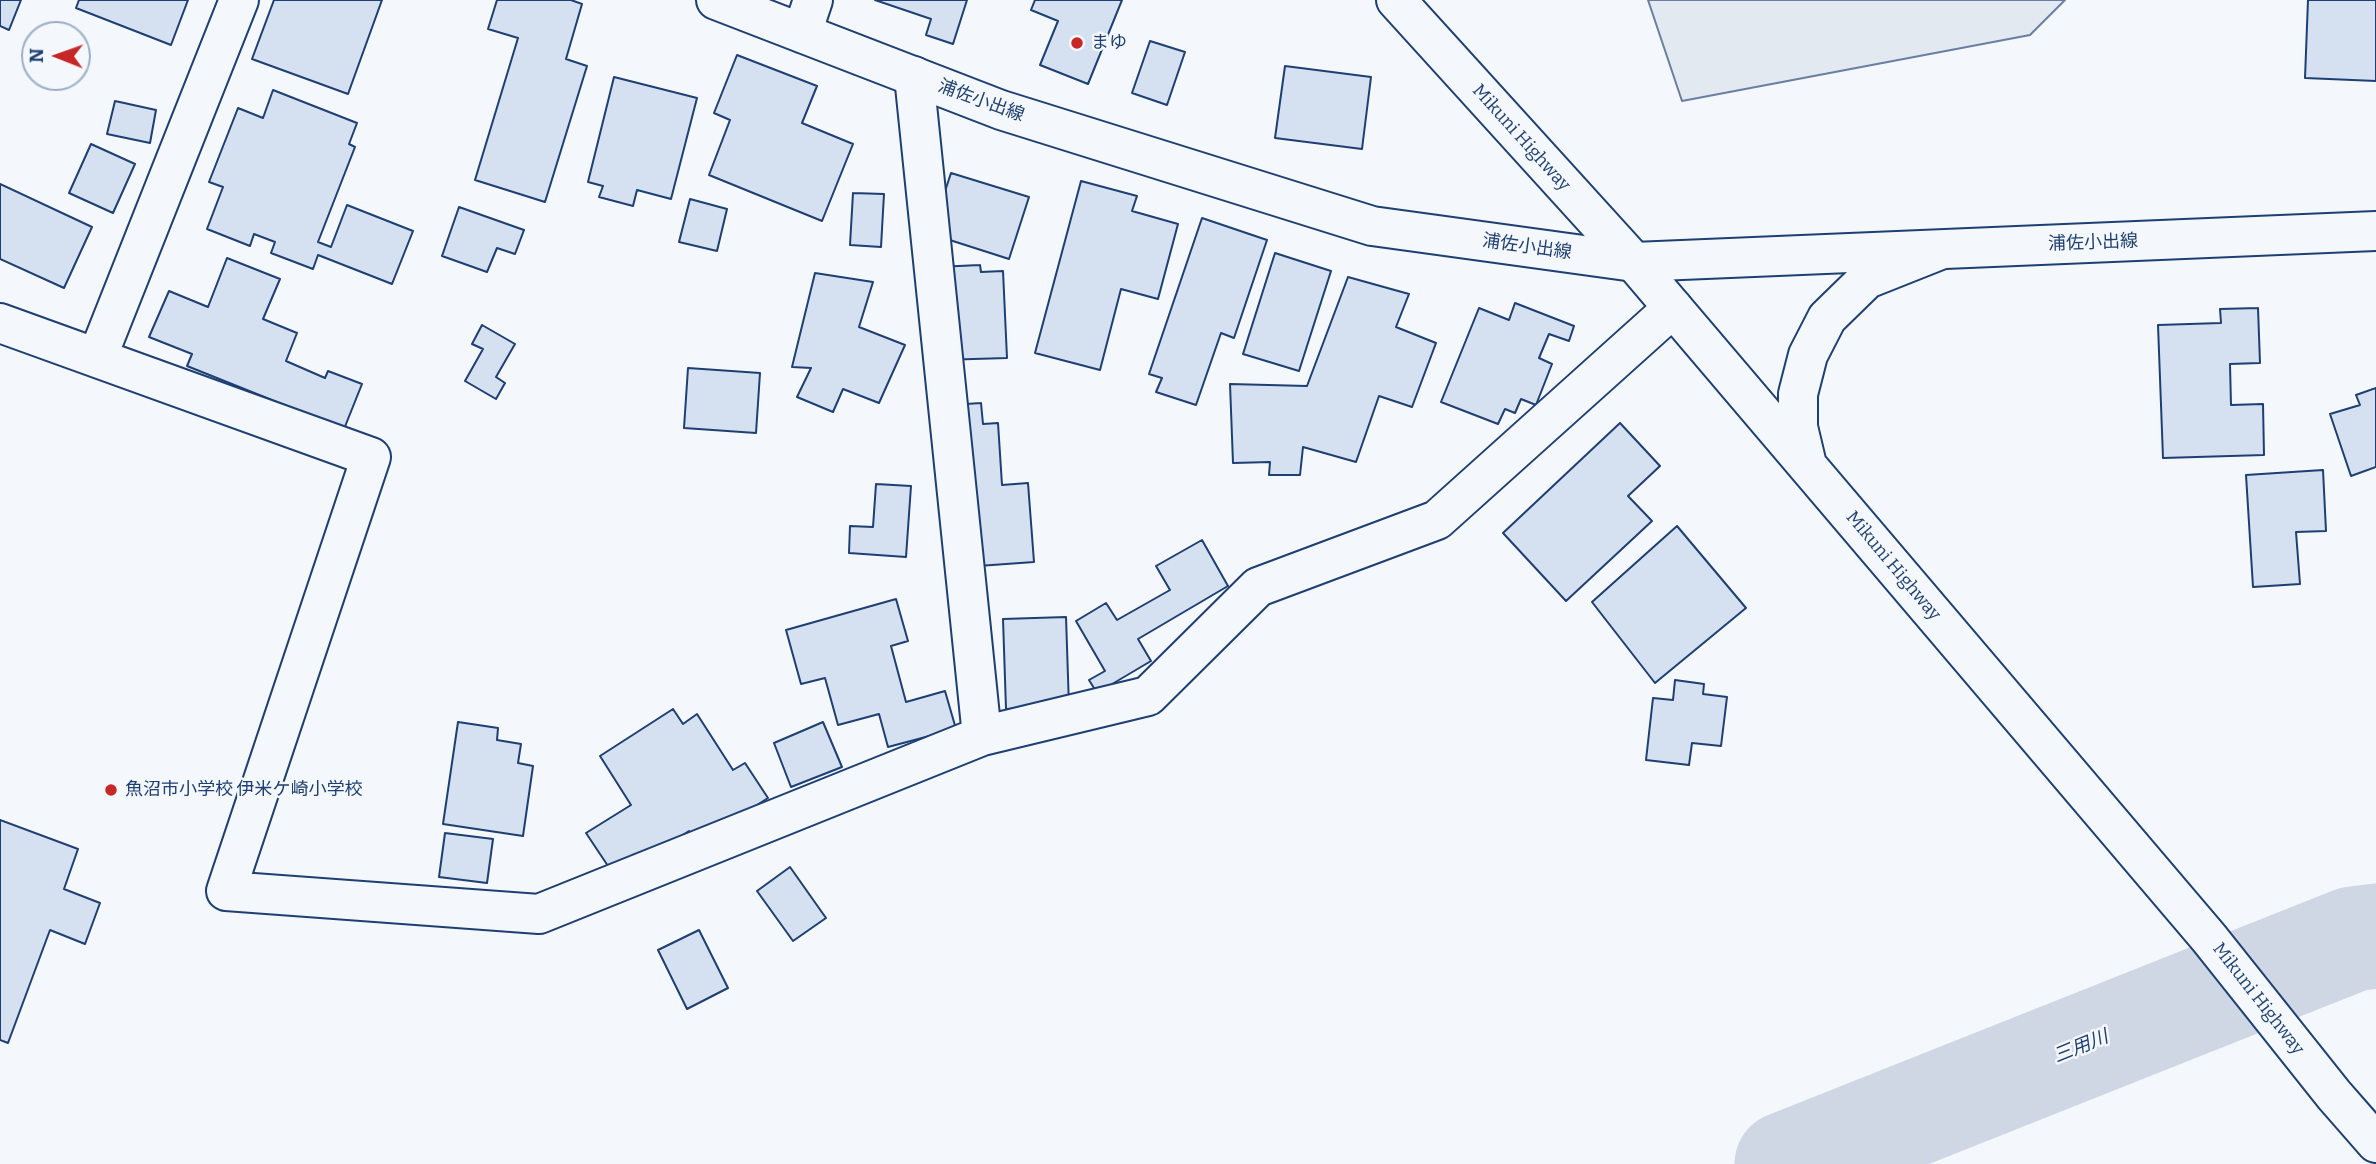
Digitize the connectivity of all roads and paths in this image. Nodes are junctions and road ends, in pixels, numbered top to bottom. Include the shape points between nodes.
1 (239, 0) edge
2 (716, 0) edge
3 (1396, 0) edge
4 (808, 17) edge
5 (914, 76) junction
6 (2376, 231) edge
7 (1940, 250) junction
8 (1634, 262) junction
9 (1673, 308) junction
10 (0, 323) edge
11 (97, 358) junction
12 (1808, 466) junction
13 (982, 736) junction
14 (2376, 1143) edge

1 - 11 main road
2 - 4 main road, 浦佐小出線
3 - 8 main road, Mikuni Highway
4 - 5 main road, 浦佐小出線
5 - 8 main road, 浦佐小出線 via 1001,110 1372,226
5 - 13 main road
6 - 7 main road, 浦佐小出線
7 - 8 main road, 浦佐小出線
7 - 12 main road via 1867,279 1827,318 1808,355 1798,394 1798,427
8 - 9 main road, Mikuni Highway
9 - 12 main road, Mikuni Highway
9 - 13 main road via 1437,520 1258,587 1148,696
10 - 11 main road
11 - 13 main road via 371,457 226,891 539,914
12 - 14 main road, Mikuni Highway via 2210,938

